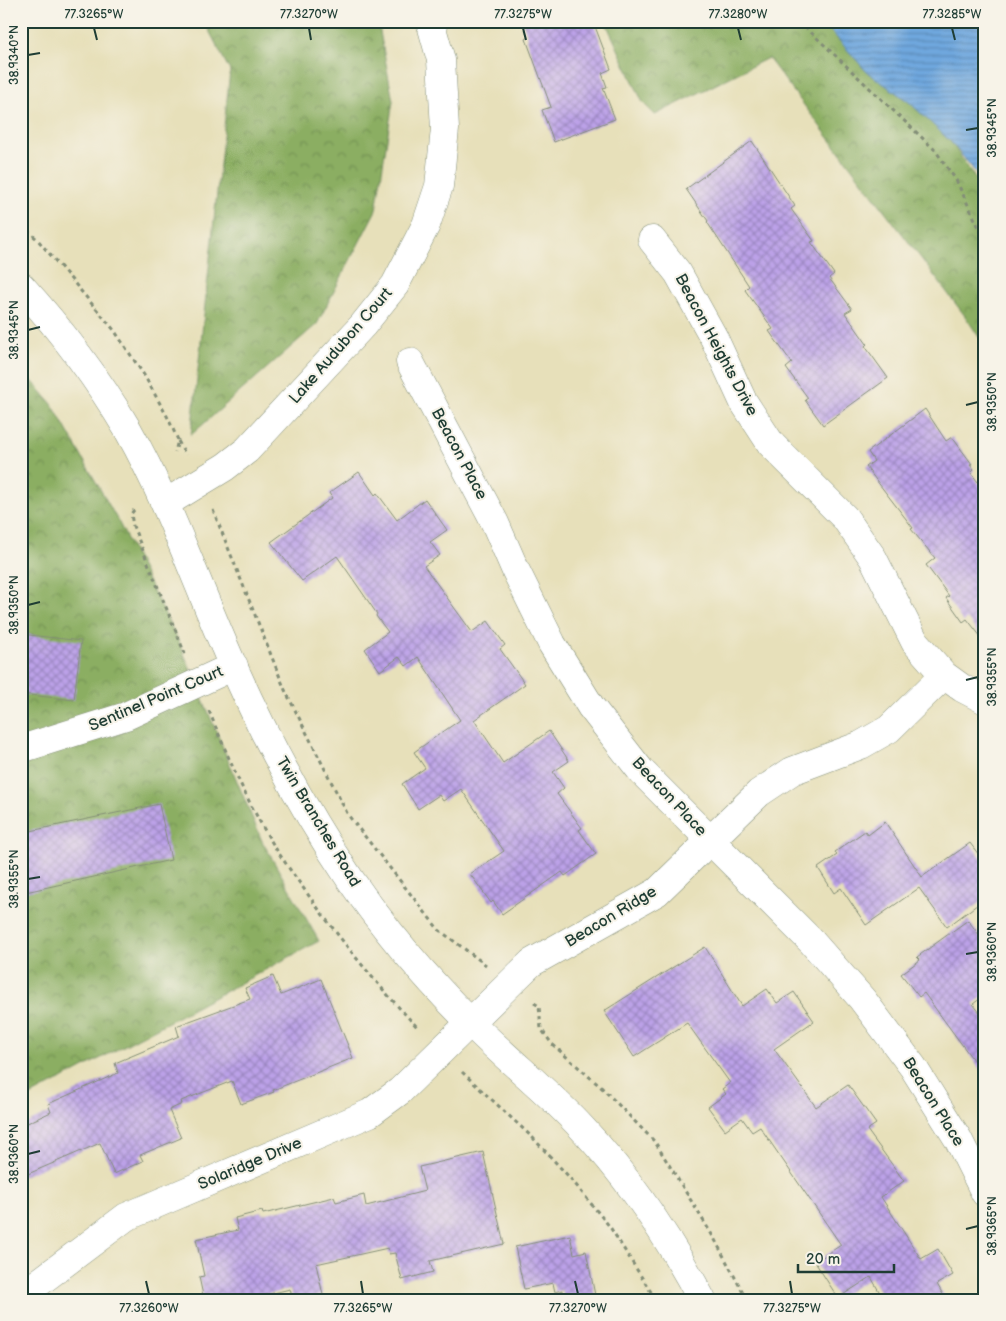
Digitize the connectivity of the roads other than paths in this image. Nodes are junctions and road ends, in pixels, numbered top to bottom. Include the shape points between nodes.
1 (430, 21) edge
2 (652, 240) dead end
3 (21, 286) edge
4 (410, 362) dead end
5 (166, 503) junction
6 (234, 666) junction
7 (944, 675) junction
8 (985, 700) edge
9 (21, 749) edge
10 (710, 841) junction
11 (470, 1022) junction
12 (985, 1193) edge
13 (21, 1296) edge
14 (702, 1300) edge

1 - 5 street, Lake Audubon Court via 440,60 445,128 439,186 426,225 394,285 363,325 247,450 226,467
2 - 7 street, Beacon Heights Drive via 678,273 714,338 743,401 772,444 845,518 873,558 915,642
3 - 5 street, Twin Branches Road via 84,362 127,429
4 - 10 street, Beacon Place via 495,523 552,644 592,707 642,771
5 - 6 street, Twin Branches Road
6 - 9 street, Sentinel Point Court via 126,716
6 - 11 street, Twin Branches Road via 300,798 351,880 408,954
7 - 8 street, Beacon Heights Drive
7 - 10 street, Beacon Ridge via 889,729 861,745 792,771 759,793
10 - 11 street, Beacon Ridge via 656,892 531,963
10 - 12 street, Beacon Place via 811,941 862,999 913,1067 958,1139
11 - 13 street, Solaridge Drive via 400,1091 370,1113 126,1217
11 - 14 street, Twin Branches Road via 581,1127 633,1188 678,1255

